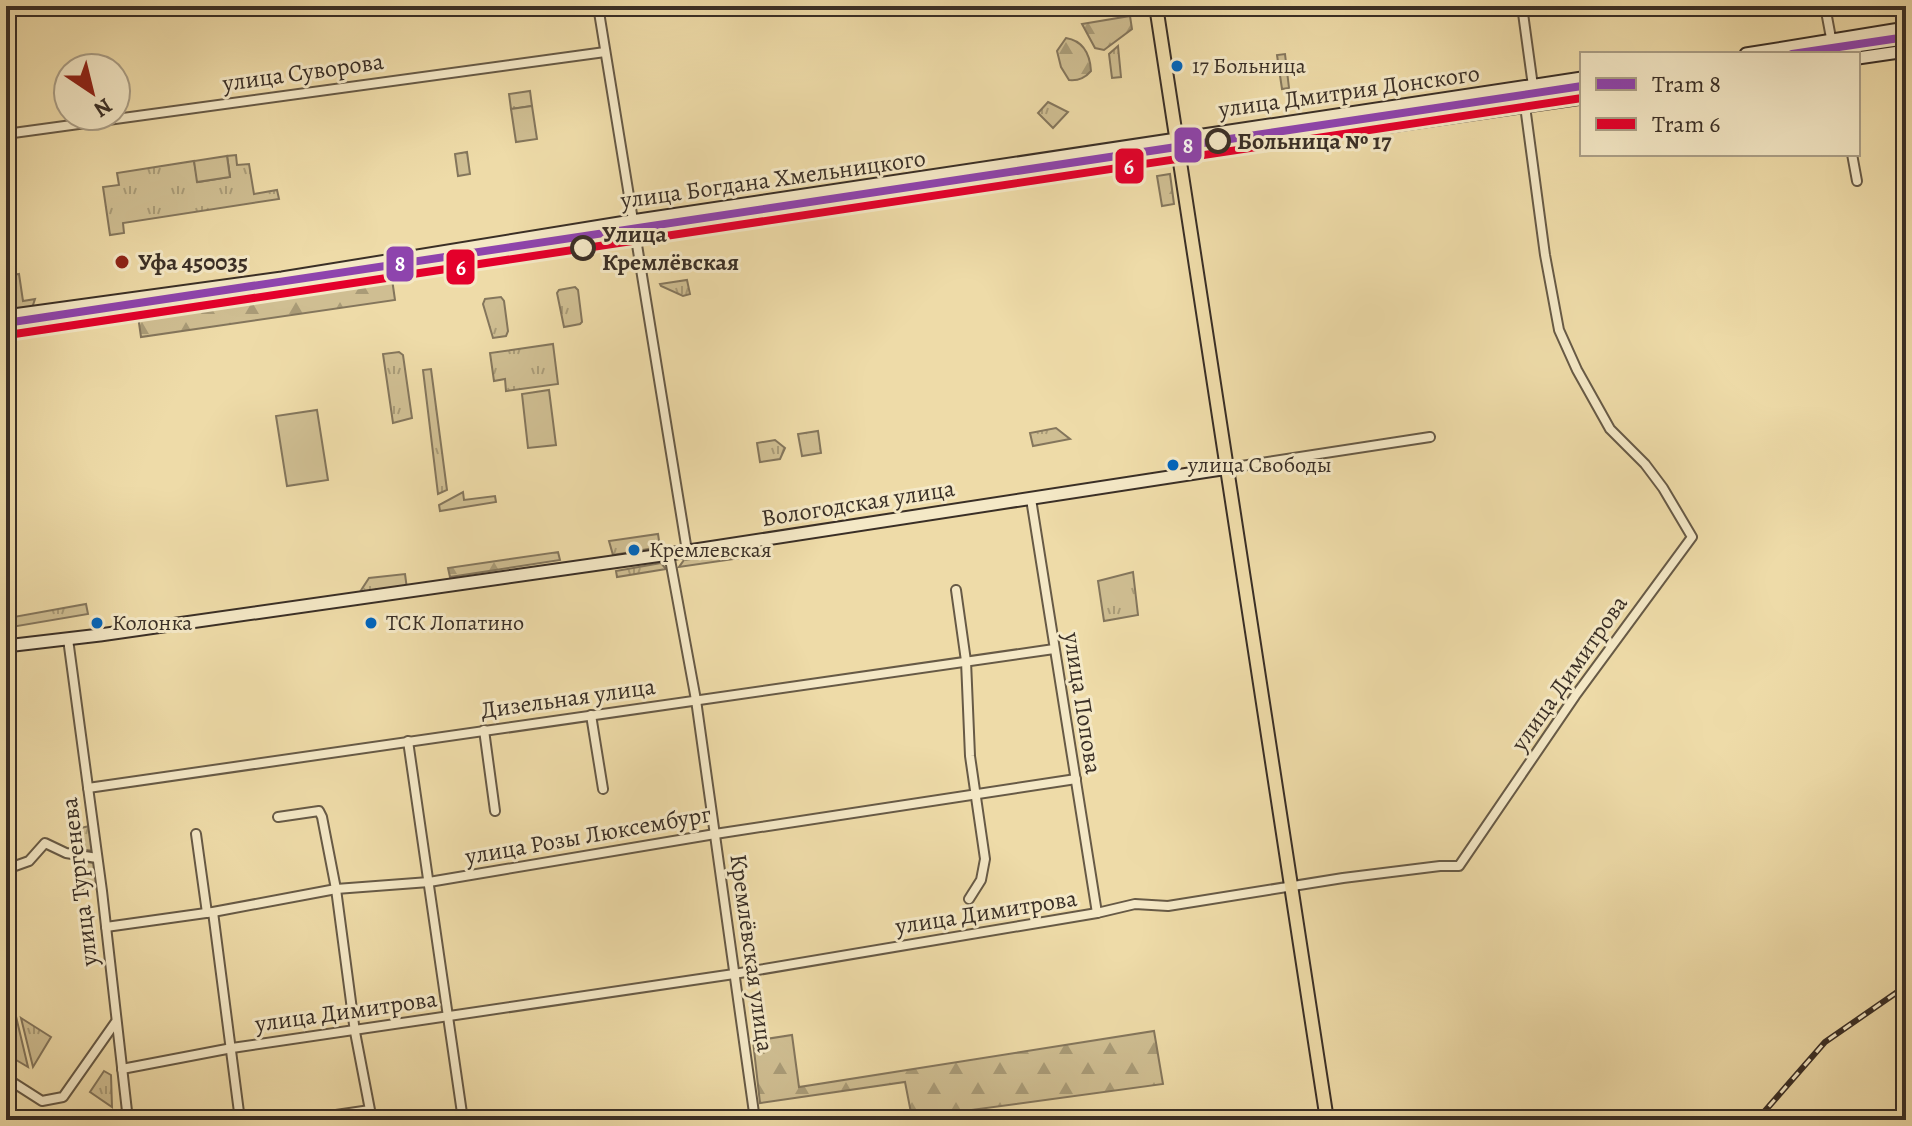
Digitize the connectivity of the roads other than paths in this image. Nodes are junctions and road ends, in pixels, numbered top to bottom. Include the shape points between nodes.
1 (598, 6) edge
2 (1156, 6) edge
3 (1522, 6) edge
4 (1825, 6) edge
5 (1906, 28) edge
6 (1831, 40) junction
7 (1906, 51) edge
8 (605, 52) junction
9 (1758, 52) edge
10 (1834, 52) edge
11 (1860, 58) edge
12 (1580, 78) edge
13 (1533, 86) junction
14 (1580, 98) edge
15 (1525, 106) junction
16 (6, 134) edge
17 (1172, 140) junction
18 (1852, 156) edge
19 (1180, 157) junction
20 (1857, 181) dead end
21 (632, 221) junction
22 (6, 316) edge
23 (1430, 437) dead end
24 (1228, 468) junction
25 (1031, 499) junction
26 (687, 551) junction
27 (669, 554) junction
28 (956, 590) dead end
29 (68, 639) junction
30 (6, 646) edge
31 (1054, 649) junction
32 (966, 661) junction
33 (696, 700) junction
34 (591, 715) junction
35 (484, 730) junction
36 (408, 741) junction
37 (1076, 779) junction
38 (88, 788) junction
39 (603, 789) dead end
40 (977, 794) junction
41 (495, 811) dead end
42 (278, 817) dead end
43 (196, 834) dead end
44 (715, 834) junction
45 (97, 858) junction
46 (6, 862) edge
47 (429, 882) junction
48 (1290, 886) junction
49 (336, 889) junction
50 (969, 899) dead end
51 (210, 912) junction
52 (1097, 913) junction
53 (106, 927) junction
54 (734, 974) junction
55 (448, 1016) junction
56 (116, 1023) junction
57 (355, 1032) junction
58 (232, 1048) junction
59 (122, 1069) junction
60 (6, 1078) edge
61 (128, 1120) edge
62 (240, 1120) edge
63 (302, 1120) edge
64 (463, 1120) edge
65 (755, 1120) edge
66 (1327, 1120) edge

1 - 8 street
2 - 17 main road
3 - 13 street
4 - 6 street
5 - 6 main road
6 - 9 main road
6 - 10 street
7 - 11 main road
8 - 16 street, улица Суворова
8 - 21 street
12 - 13 main road, улица Дмитрия Донского
13 - 15 street
13 - 17 main road, улица Дмитрия Донского
14 - 15 main road, улица Дмитрия Донского
15 - 19 main road, улица Дмитрия Донского
15 - 48 street, улица Димитрова via 1559,330 1610,429 1645,464 1692,537 1459,866
17 - 19 main road
17 - 21 main road, улица Богдана Хмельницкого
18 - 20 street
19 - 24 main road
21 - 22 main road, улица Богдана Хмельницкого
21 - 26 street
23 - 24 street, Вологодская улица
24 - 25 main road, Вологодская улица
24 - 48 main road
25 - 26 main road, Вологодская улица
25 - 31 street, улица Попова
26 - 27 main road, Вологодская улица
27 - 29 main road, Вологодская улица
27 - 33 street, Кремлёвская улица
28 - 32 street
29 - 30 main road, Вологодская улица
29 - 38 street, улица Тургенева
31 - 32 street, Дизельная улица
31 - 37 street, улица Попова
32 - 33 street, Дизельная улица
32 - 40 street
33 - 34 street, Дизельная улица
33 - 44 street, Кремлёвская улица
34 - 35 street, Дизельная улица
34 - 39 street
35 - 36 street, Дизельная улица
35 - 41 street
36 - 38 street, Дизельная улица
36 - 47 street
37 - 40 street, улица Розы Люксембург
37 - 52 street, улица Попова
38 - 45 street, улица Тургенева
40 - 44 street, улица Розы Люксембург
40 - 50 street via 985,859 981,880
42 - 49 street via 319,811
43 - 51 street
44 - 47 street, улица Розы Люксембург
44 - 54 street, Кремлёвская улица
45 - 46 street via 45,843 29,861 15,866
45 - 53 street, улица Тургенева
47 - 49 street, улица Розы Люксембург
47 - 55 street
48 - 52 street, улица Димитрова
48 - 66 main road
49 - 51 street, улица Розы Люксембург
49 - 57 street
51 - 53 street, улица Розы Люксембург
51 - 58 street
52 - 54 street, улица Димитрова
53 - 56 street, улица Тургенева
54 - 55 street, улица Димитрова
54 - 65 street, Кремлёвская улица
55 - 57 street, улица Димитрова
55 - 64 street
56 - 59 street, улица Тургенева
56 - 60 street via 63,1097 42,1101
57 - 58 street, улица Димитрова
57 - 63 street via 370,1110
58 - 59 street, улица Димитрова
58 - 62 street
59 - 61 street, улица Тургенева

